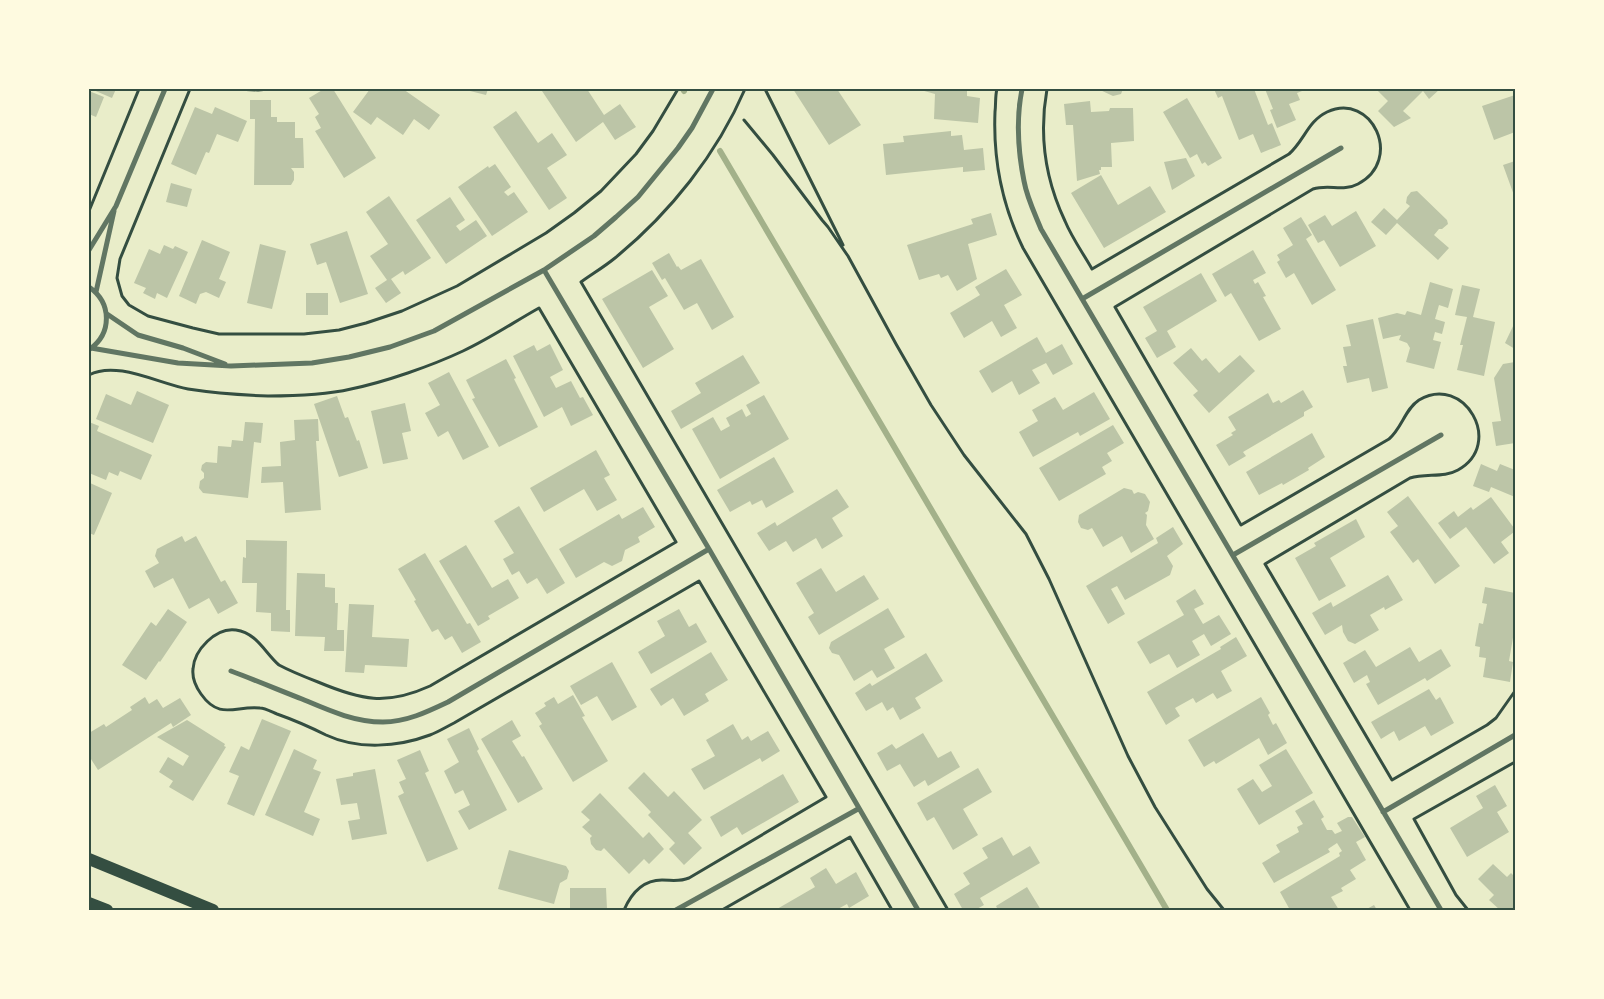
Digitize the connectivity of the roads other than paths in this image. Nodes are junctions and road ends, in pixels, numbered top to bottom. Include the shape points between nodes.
1 (165, 89) edge
2 (713, 89) edge
3 (1022, 89) edge
4 (1341, 148) dead end
5 (116, 206) junction
6 (89, 250) edge
7 (544, 270) junction
8 (89, 287) edge
9 (96, 292) junction
10 (1082, 299) junction
11 (107, 314) junction
12 (90, 349) edge
13 (230, 366) junction
14 (1441, 435) dead end
15 (709, 549) junction
16 (1233, 555) junction
17 (231, 671) dead end
18 (1515, 736) edge
19 (858, 809) junction
20 (1383, 812) junction
21 (89, 859) edge
22 (89, 903) edge
23 (107, 910) edge
24 (213, 910) edge
25 (676, 910) edge
26 (918, 910) edge
27 (1441, 910) edge

1 - 5 street
2 - 7 street via 678,148 638,196 594,236
3 - 10 street via 1018,123 1024,183 1041,229
4 - 10 street
5 - 6 street
5 - 9 street
7 - 13 street via 434,330 390,347 312,363
7 - 15 street
8 - 9 street
9 - 11 street
10 - 16 street
11 - 12 street via 103,334
11 - 13 street via 138,334
12 - 13 street via 178,363
14 - 16 street
15 - 17 street via 448,702 404,720 383,722 340,714
15 - 19 street
16 - 20 street
18 - 20 street
19 - 25 street
19 - 26 street
20 - 27 street
21 - 24 main road
22 - 23 main road

